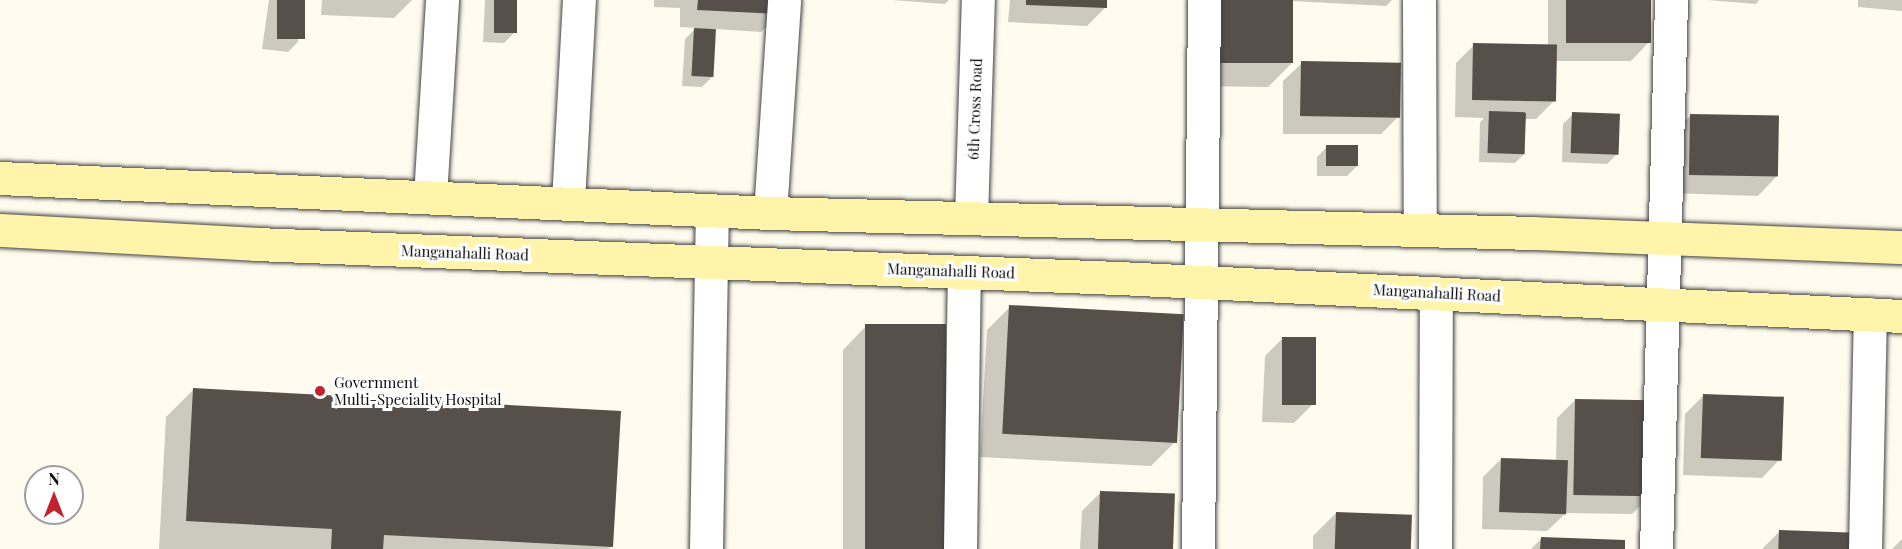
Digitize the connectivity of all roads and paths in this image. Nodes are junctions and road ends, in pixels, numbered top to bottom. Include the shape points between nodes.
1 (442, 0) edge
2 (579, 0) edge
3 (784, 0) edge
4 (978, 0) edge
5 (1204, 0) edge
6 (1419, 0) edge
7 (1671, 0) edge
8 (0, 178) edge
9 (430, 197) junction
10 (568, 202) junction
11 (712, 211) junction
12 (770, 213) junction
13 (971, 218) junction
14 (1202, 224) junction
15 (0, 230) edge
16 (1420, 230) junction
17 (1665, 237) junction
18 (1902, 247) edge
19 (711, 262) junction
20 (964, 272) junction
21 (1201, 281) junction
22 (1436, 293) junction
23 (1664, 304) junction
24 (1870, 314) junction
25 (1902, 316) edge
26 (706, 549) edge
27 (960, 549) edge
28 (1198, 549) edge
29 (1435, 549) edge
30 (1656, 549) edge
31 (1865, 549) edge

1 - 9 street
2 - 10 street
3 - 12 street
4 - 13 street, 6th Cross Road
5 - 14 street
6 - 16 street
7 - 17 street
8 - 9 main road
9 - 10 main road
10 - 11 main road
11 - 12 main road
11 - 19 street
12 - 13 main road
13 - 14 main road
14 - 16 main road
14 - 21 street
15 - 19 main road, Manganahalli Road
16 - 17 main road
17 - 18 main road
17 - 23 street
19 - 20 main road, Manganahalli Road
19 - 26 street
20 - 21 main road, Manganahalli Road
20 - 27 street
21 - 22 main road, Manganahalli Road
21 - 28 street
22 - 23 main road, Manganahalli Road
22 - 29 street
23 - 24 main road, Manganahalli Road
23 - 30 street
24 - 25 main road, Manganahalli Road
24 - 31 street

